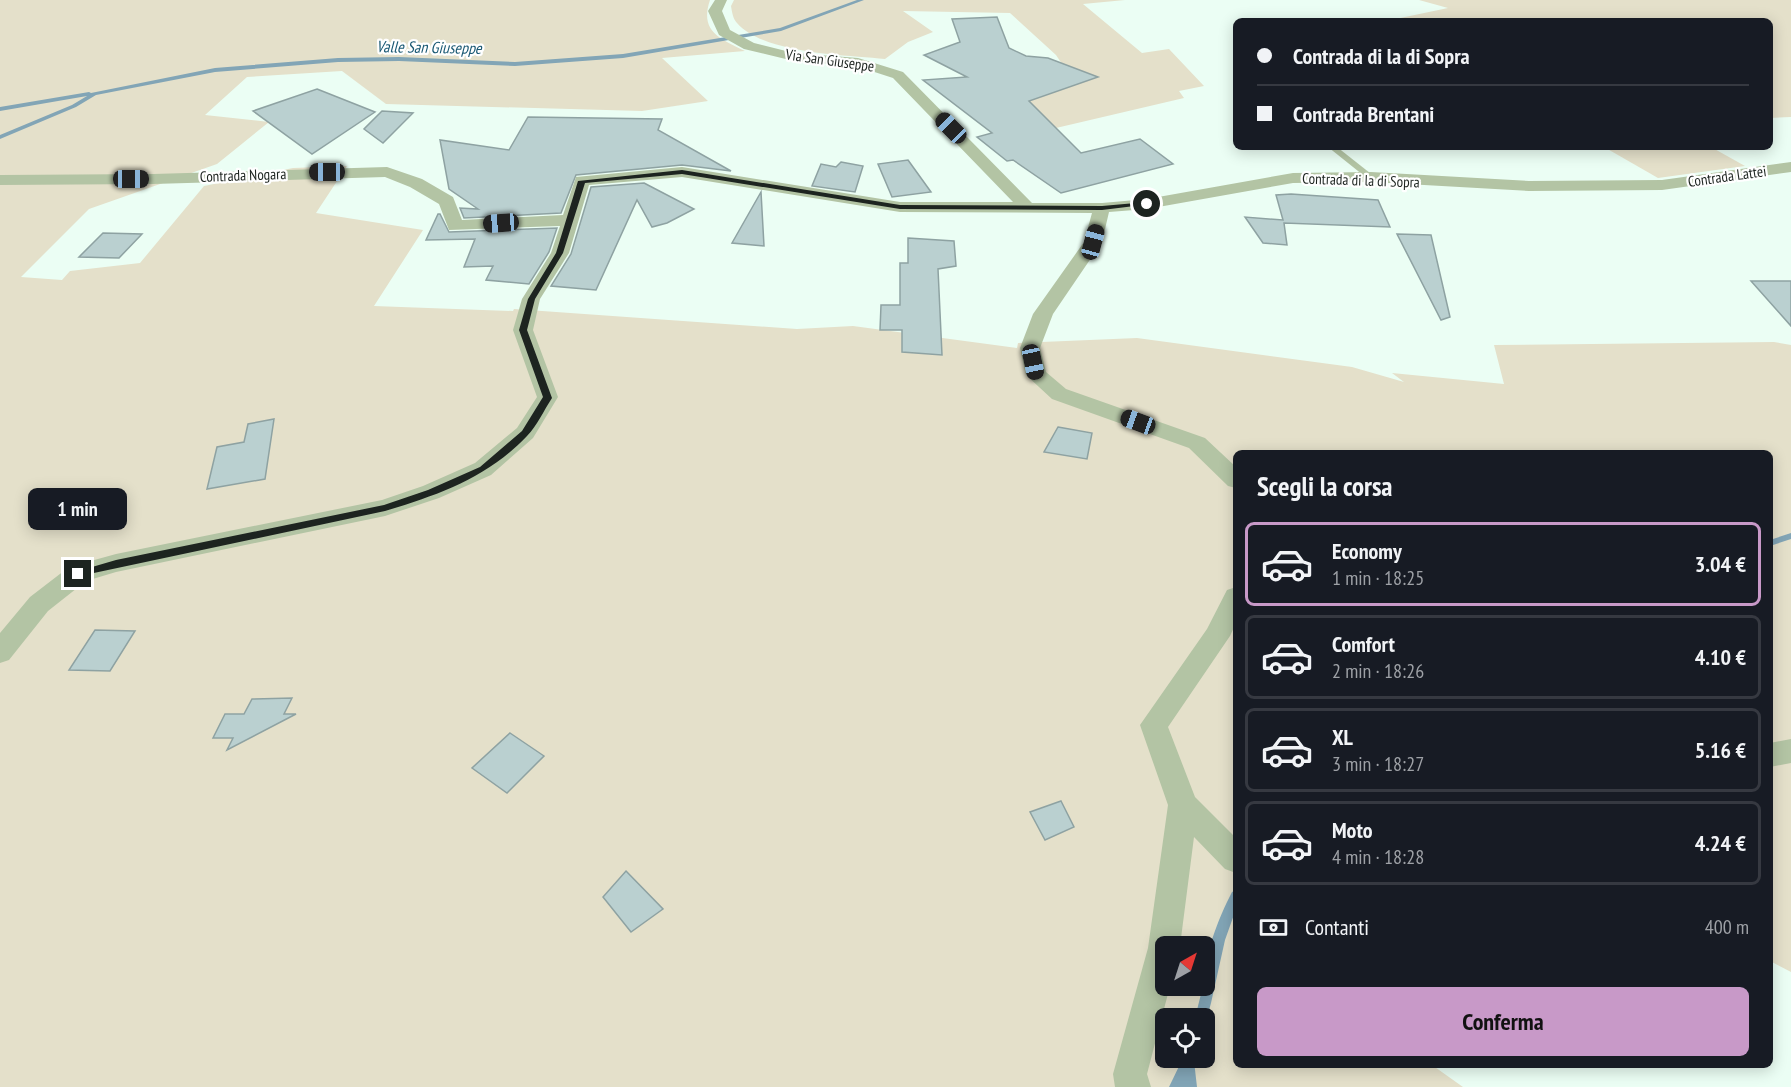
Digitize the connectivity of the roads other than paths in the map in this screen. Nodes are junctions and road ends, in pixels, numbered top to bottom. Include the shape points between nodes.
1 (721, 0) edge
2 (1337, 150) edge
3 (1791, 167) edge
4 (1371, 177) junction
5 (0, 180) edge
6 (1662, 185) joint
7 (1026, 206) junction
8 (1102, 208) junction
9 (569, 220) junction
10 (1233, 477) edge
11 (1233, 603) edge
12 (0, 652) edge
13 (1791, 750) edge
14 (1773, 754) edge
15 (1183, 805) junction
16 (1233, 857) edge
17 (1133, 1087) edge

1 - 7 street, Via San Giuseppe via 715,10 724,32 749,46 794,57 858,62 898,75
2 - 4 lane
3 - 6 street, Contrada Lattei
4 - 6 street, Contrada di la di Sopra via 1529,186
4 - 8 street, Contrada di la di Sopra via 1293,178 1147,204
5 - 9 street, Contrada Nogara via 387,172 447,201 455,226
7 - 8 street, Contrada di la di Sopra
7 - 9 street, Contrada di la di Sopra via 900,207 682,172 582,181
8 - 10 street via 1093,242 1043,314 1030,348 1036,375 1059,394 1197,443
9 - 12 street via 560,253 531,299 523,330 548,398 525,433 483,470 385,508 78,574 39,604
11 - 15 street via 1217,636 1154,725
13 - 14 street
15 - 16 street
15 - 17 street via 1164,948 1130,1074

